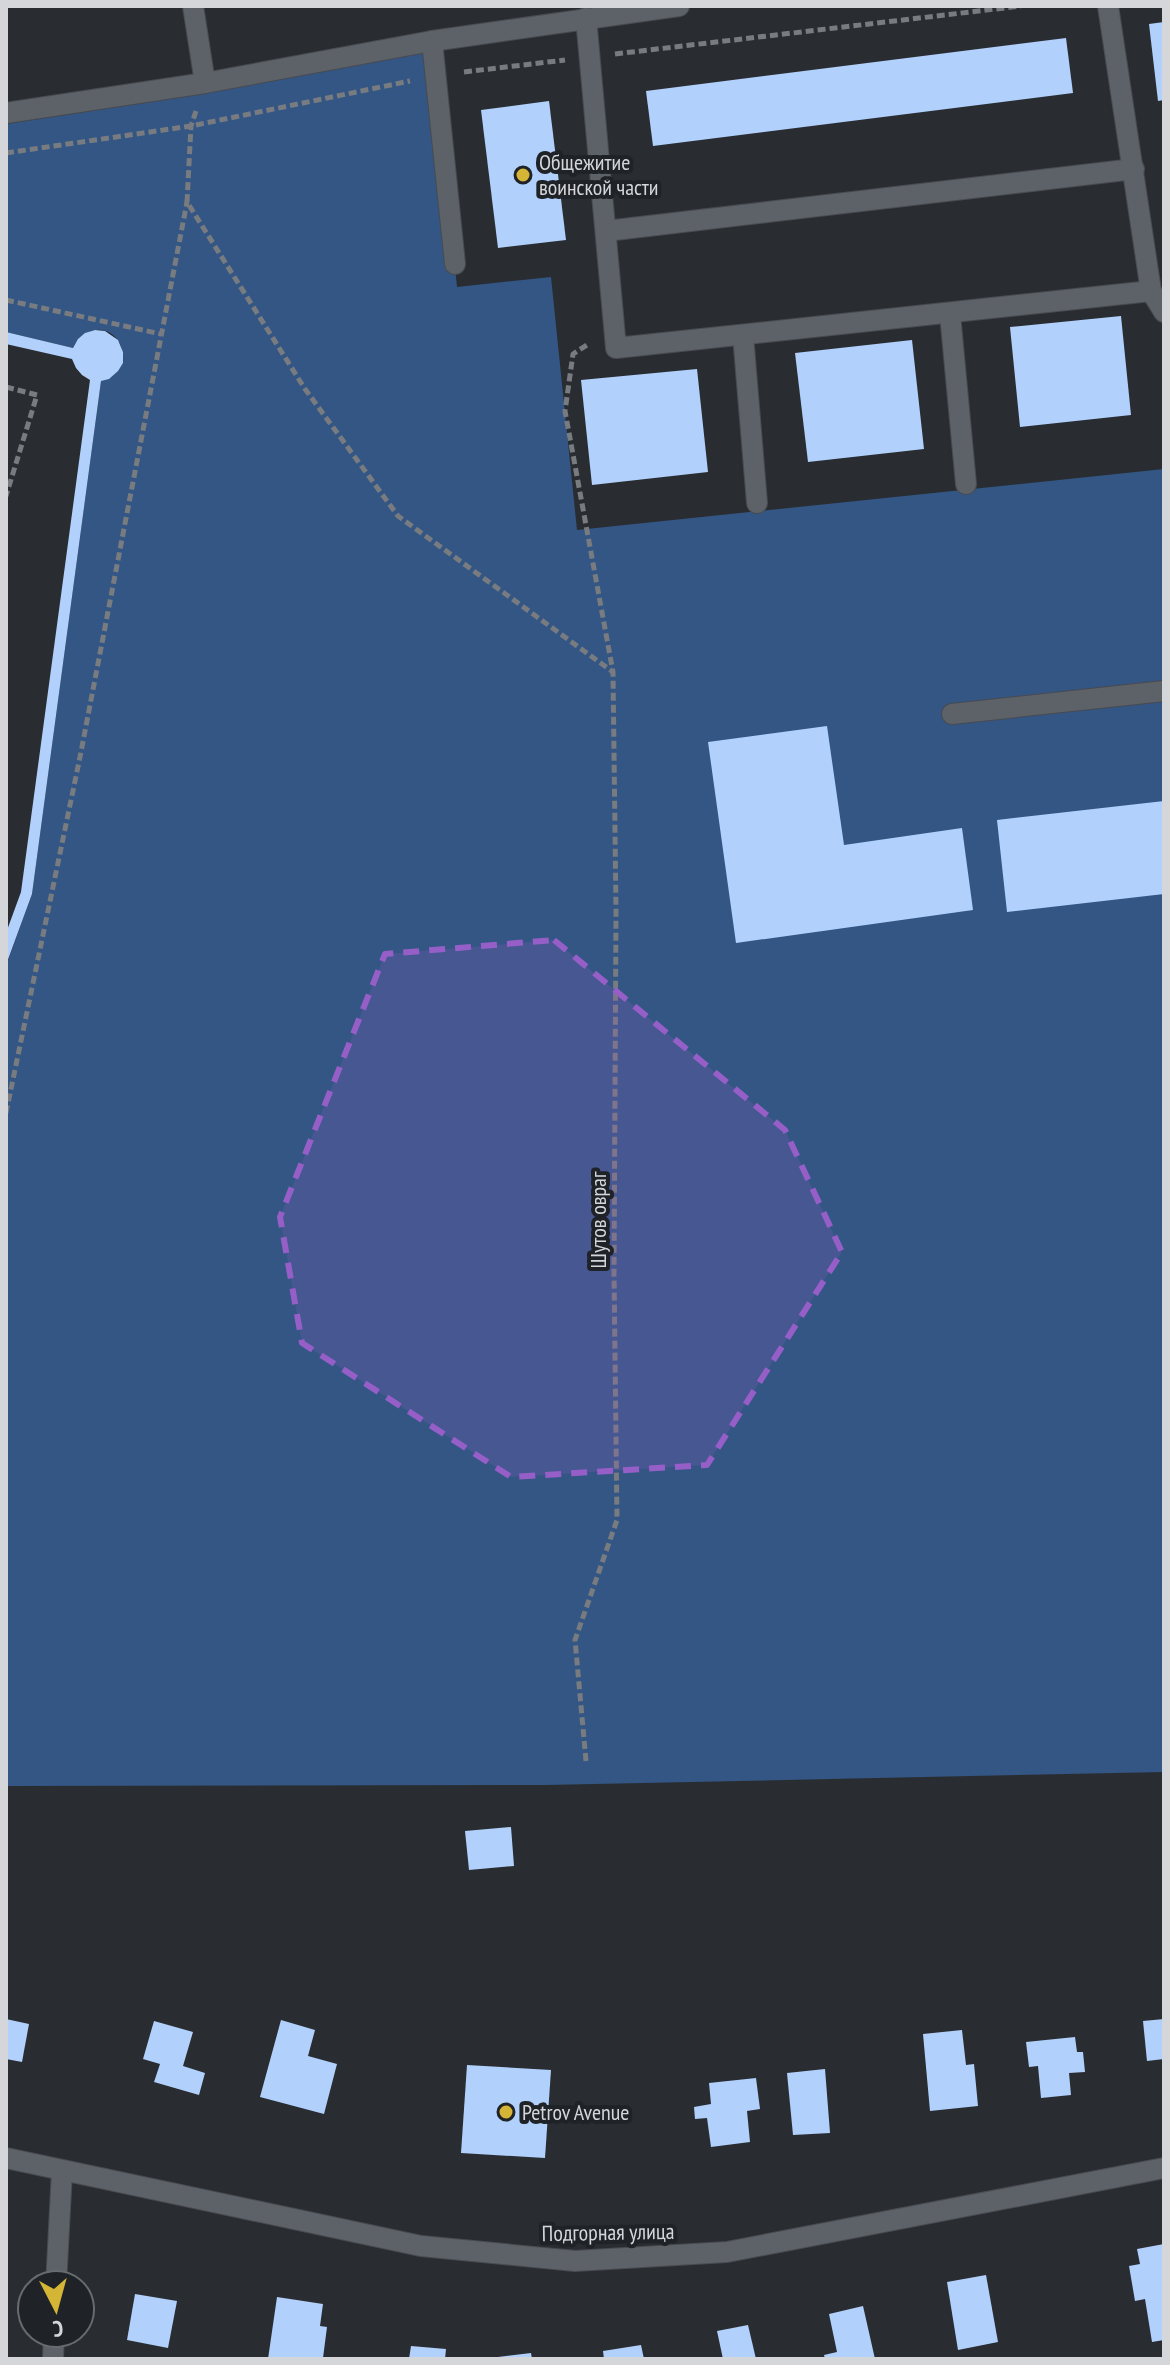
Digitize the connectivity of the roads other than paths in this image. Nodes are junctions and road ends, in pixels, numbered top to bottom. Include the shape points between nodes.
1 (193, 6) edge
2 (679, 6) edge
3 (1108, 6) edge
4 (586, 18) junction
5 (432, 41) junction
6 (205, 83) junction
7 (6, 113) edge
8 (1134, 169) junction
9 (606, 231) junction
10 (455, 264) dead end
11 (1151, 291) junction
12 (1164, 312) edge
13 (950, 314) junction
14 (743, 335) junction
15 (966, 484) dead end
16 (757, 503) dead end
17 (1164, 691) edge
18 (952, 714) dead end
19 (6, 2158) edge
20 (1164, 2168) edge
21 (62, 2171) junction
22 (57, 2269) edge

1 - 6 main road
2 - 4 main road
3 - 8 main road
4 - 5 main road
4 - 9 main road
5 - 6 main road
5 - 10 main road
6 - 7 main road
8 - 9 main road
8 - 11 main road
9 - 14 main road via 616,348
11 - 12 main road
11 - 13 main road
13 - 14 main road
13 - 15 main road
14 - 16 main road
17 - 18 main road
19 - 21 main road, Подгорная улица
20 - 21 main road, Подгорная улица via 727,2252 575,2261 421,2246
21 - 22 main road

